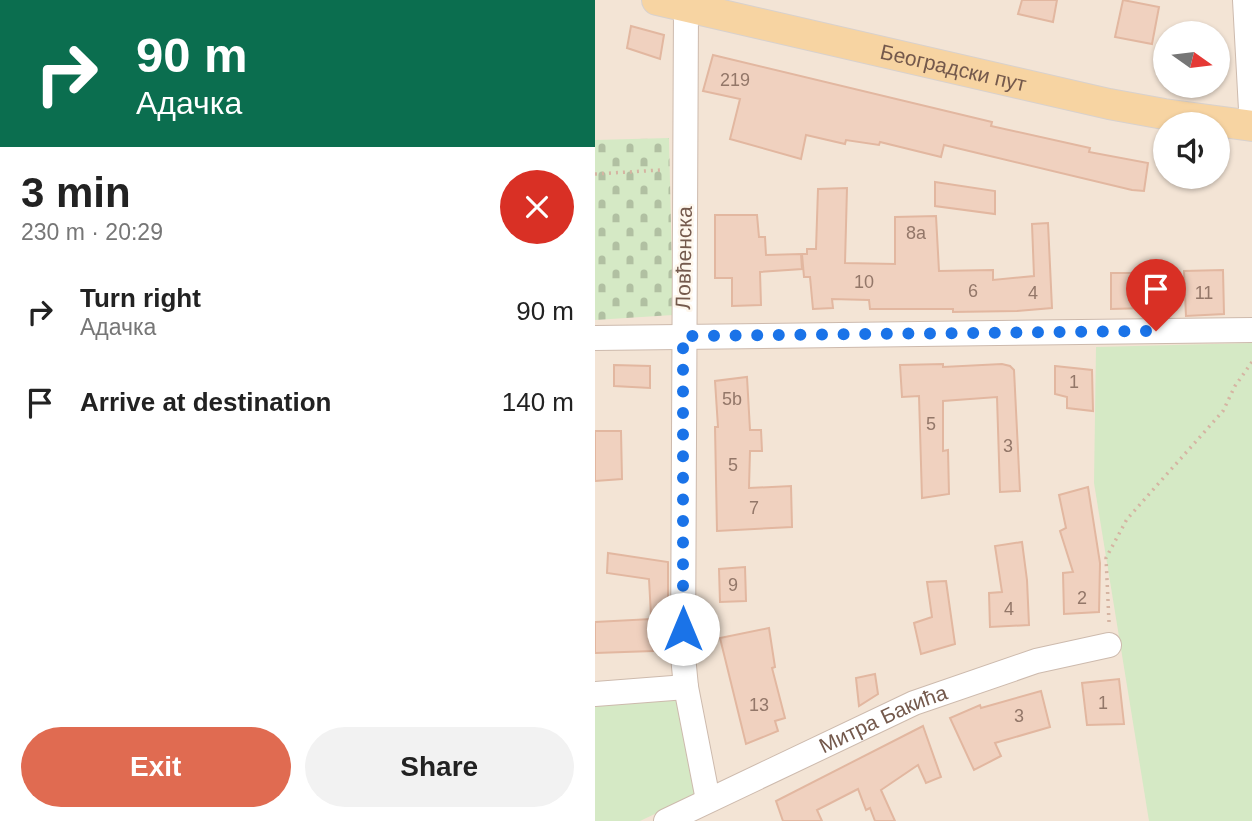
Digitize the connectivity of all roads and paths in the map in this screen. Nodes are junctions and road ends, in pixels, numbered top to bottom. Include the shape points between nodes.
1 (1245, 0) edge
2 (666, 2) edge
3 (1252, 126) edge
4 (684, 169) junction
5 (595, 174) edge
6 (1252, 330) edge
7 (683, 336) junction
8 (595, 338) edge
9 (1252, 362) edge
10 (1109, 645) joint
11 (685, 687) junction
12 (595, 694) edge
13 (708, 800) junction
14 (666, 821) edge

1 - 3 street
2 - 3 main road, Београдски пут via 1109,104
2 - 4 street, Ловћенска
4 - 5 path
4 - 7 street, Ловћенска
6 - 7 street
7 - 8 street
7 - 11 street, Ловћенска
9 - 10 path via 1223,411 1128,519 1111,548 1106,558
10 - 13 street, Митра Бакића via 1036,661 914,702
11 - 12 street
11 - 13 street, Ловћенска
13 - 14 street, Митра Бакића

